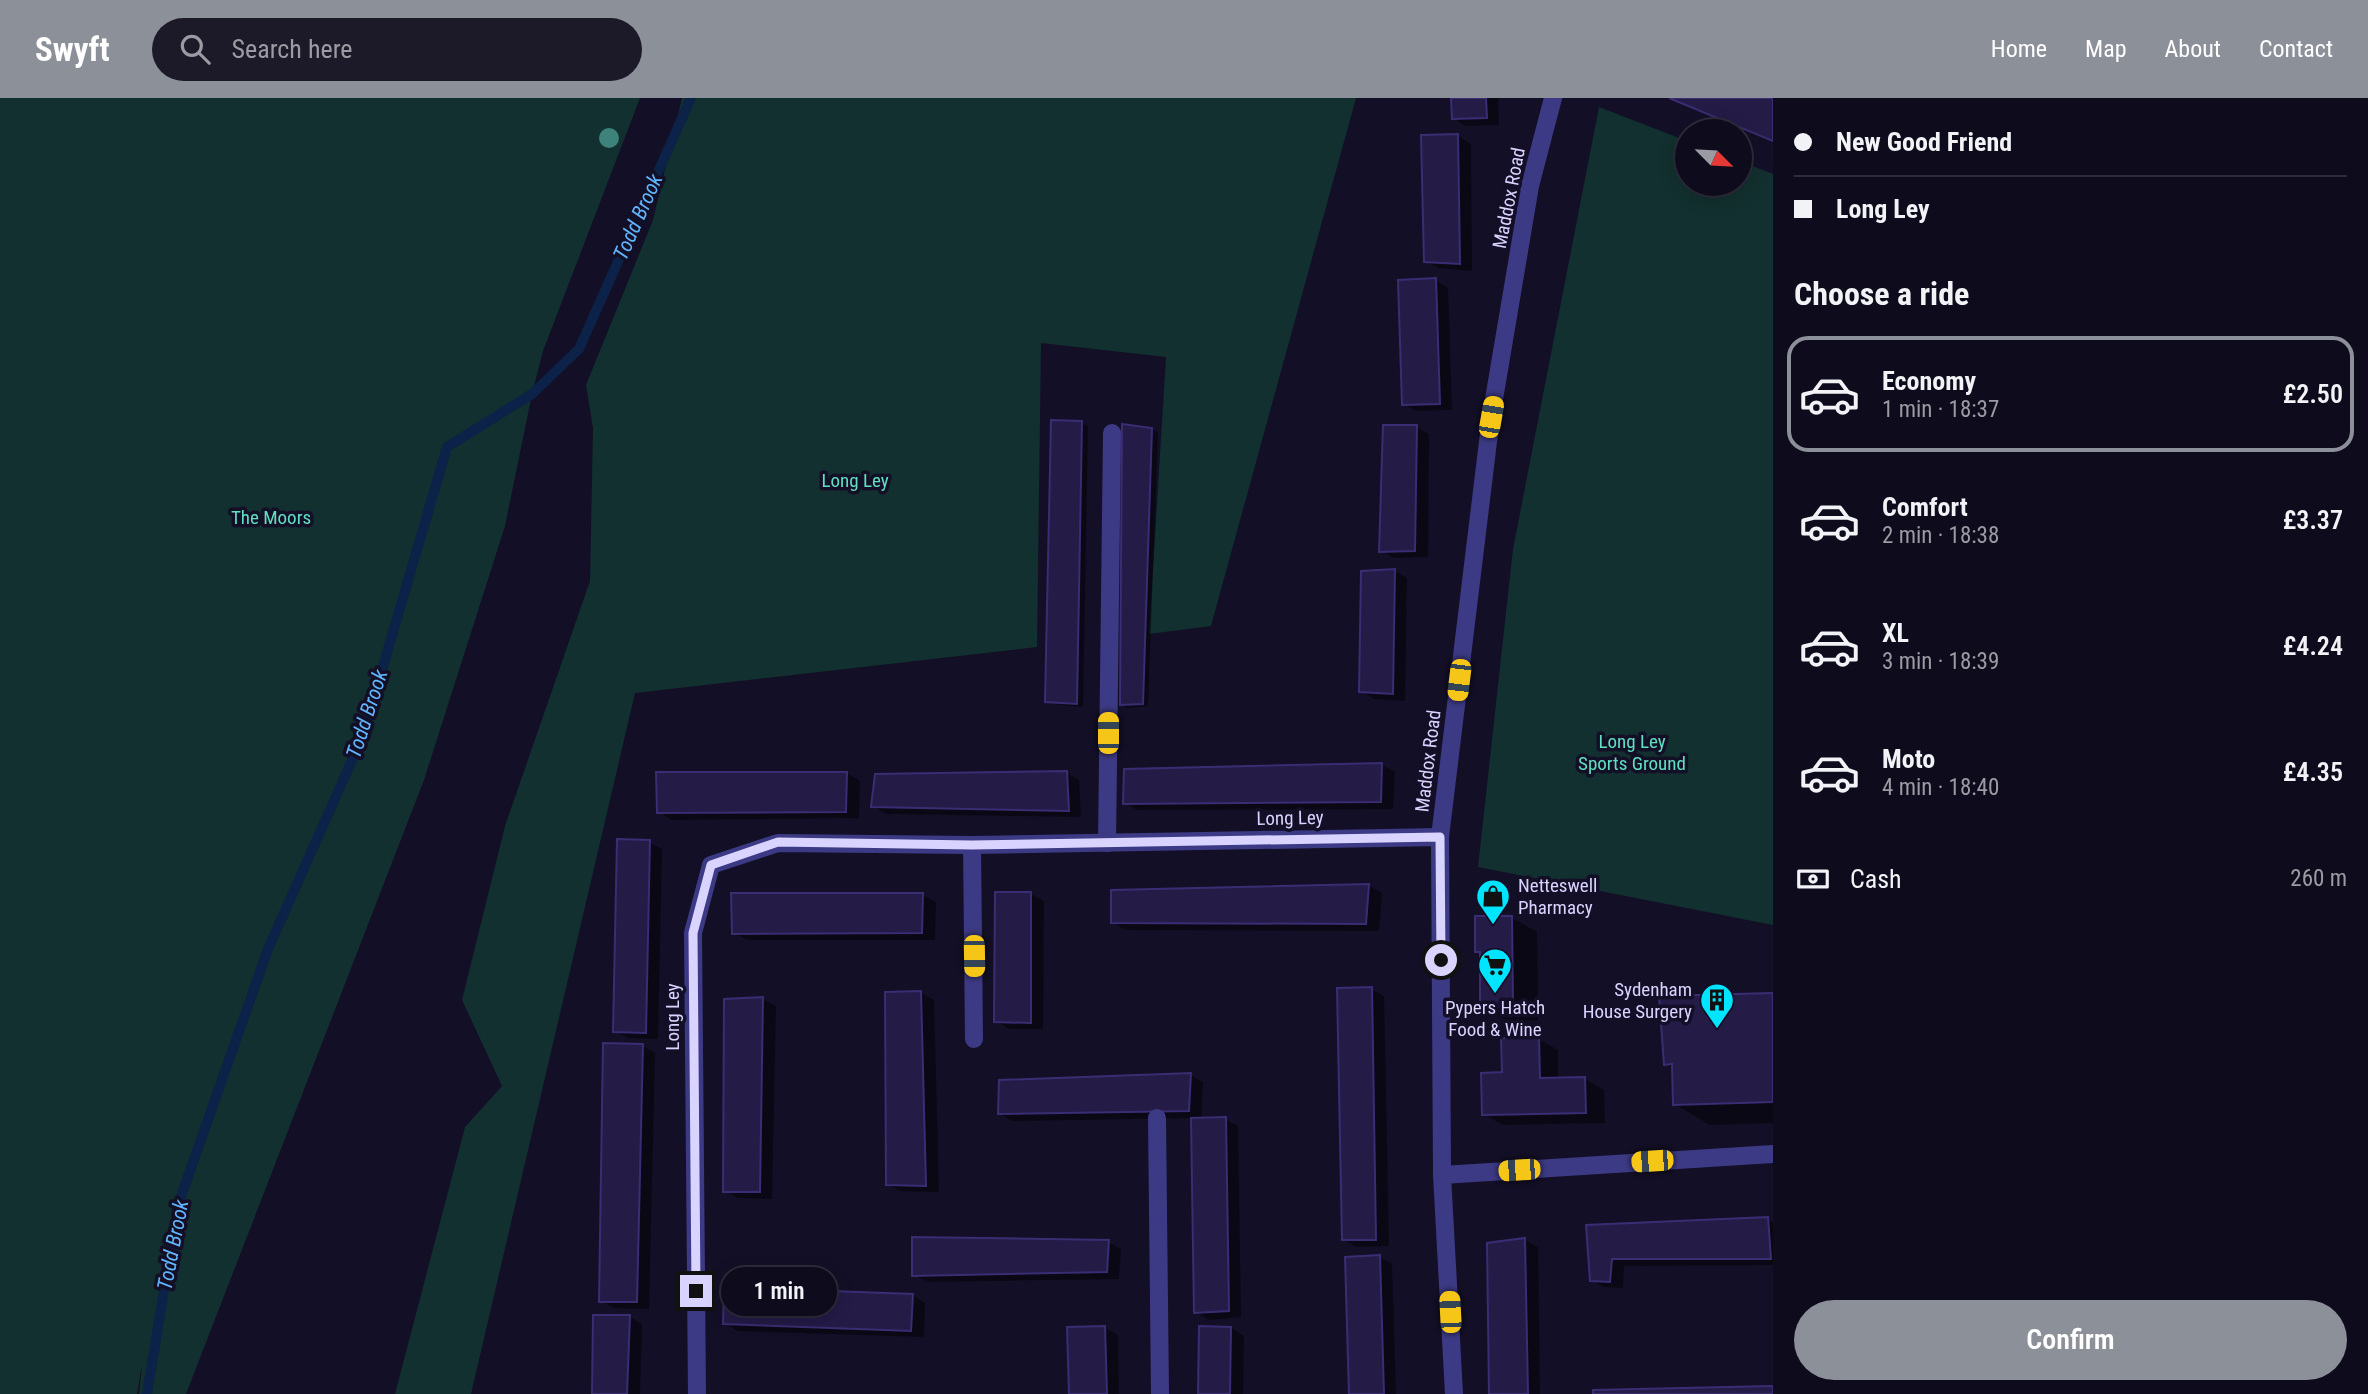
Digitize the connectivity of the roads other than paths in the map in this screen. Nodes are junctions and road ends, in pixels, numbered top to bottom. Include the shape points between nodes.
1 (1553, 98) edge
2 (1111, 433) dead end
3 (1440, 837) junction
4 (1107, 843) junction
5 (972, 845) junction
6 (974, 1039) dead end
7 (1157, 1118) dead end
8 (1773, 1154) edge
9 (1442, 1175) junction
10 (697, 1394) edge
11 (1160, 1394) edge
12 (1454, 1394) edge

1 - 3 street, Maddox Road via 1530,186 1491,417
2 - 4 street
3 - 4 street, Long Ley
3 - 9 street, Maddox Road
4 - 5 street, Long Ley
5 - 6 street
5 - 10 street, Long Ley via 778,842 711,865 693,933
7 - 11 street
8 - 9 street
9 - 12 street, Maddox Road

